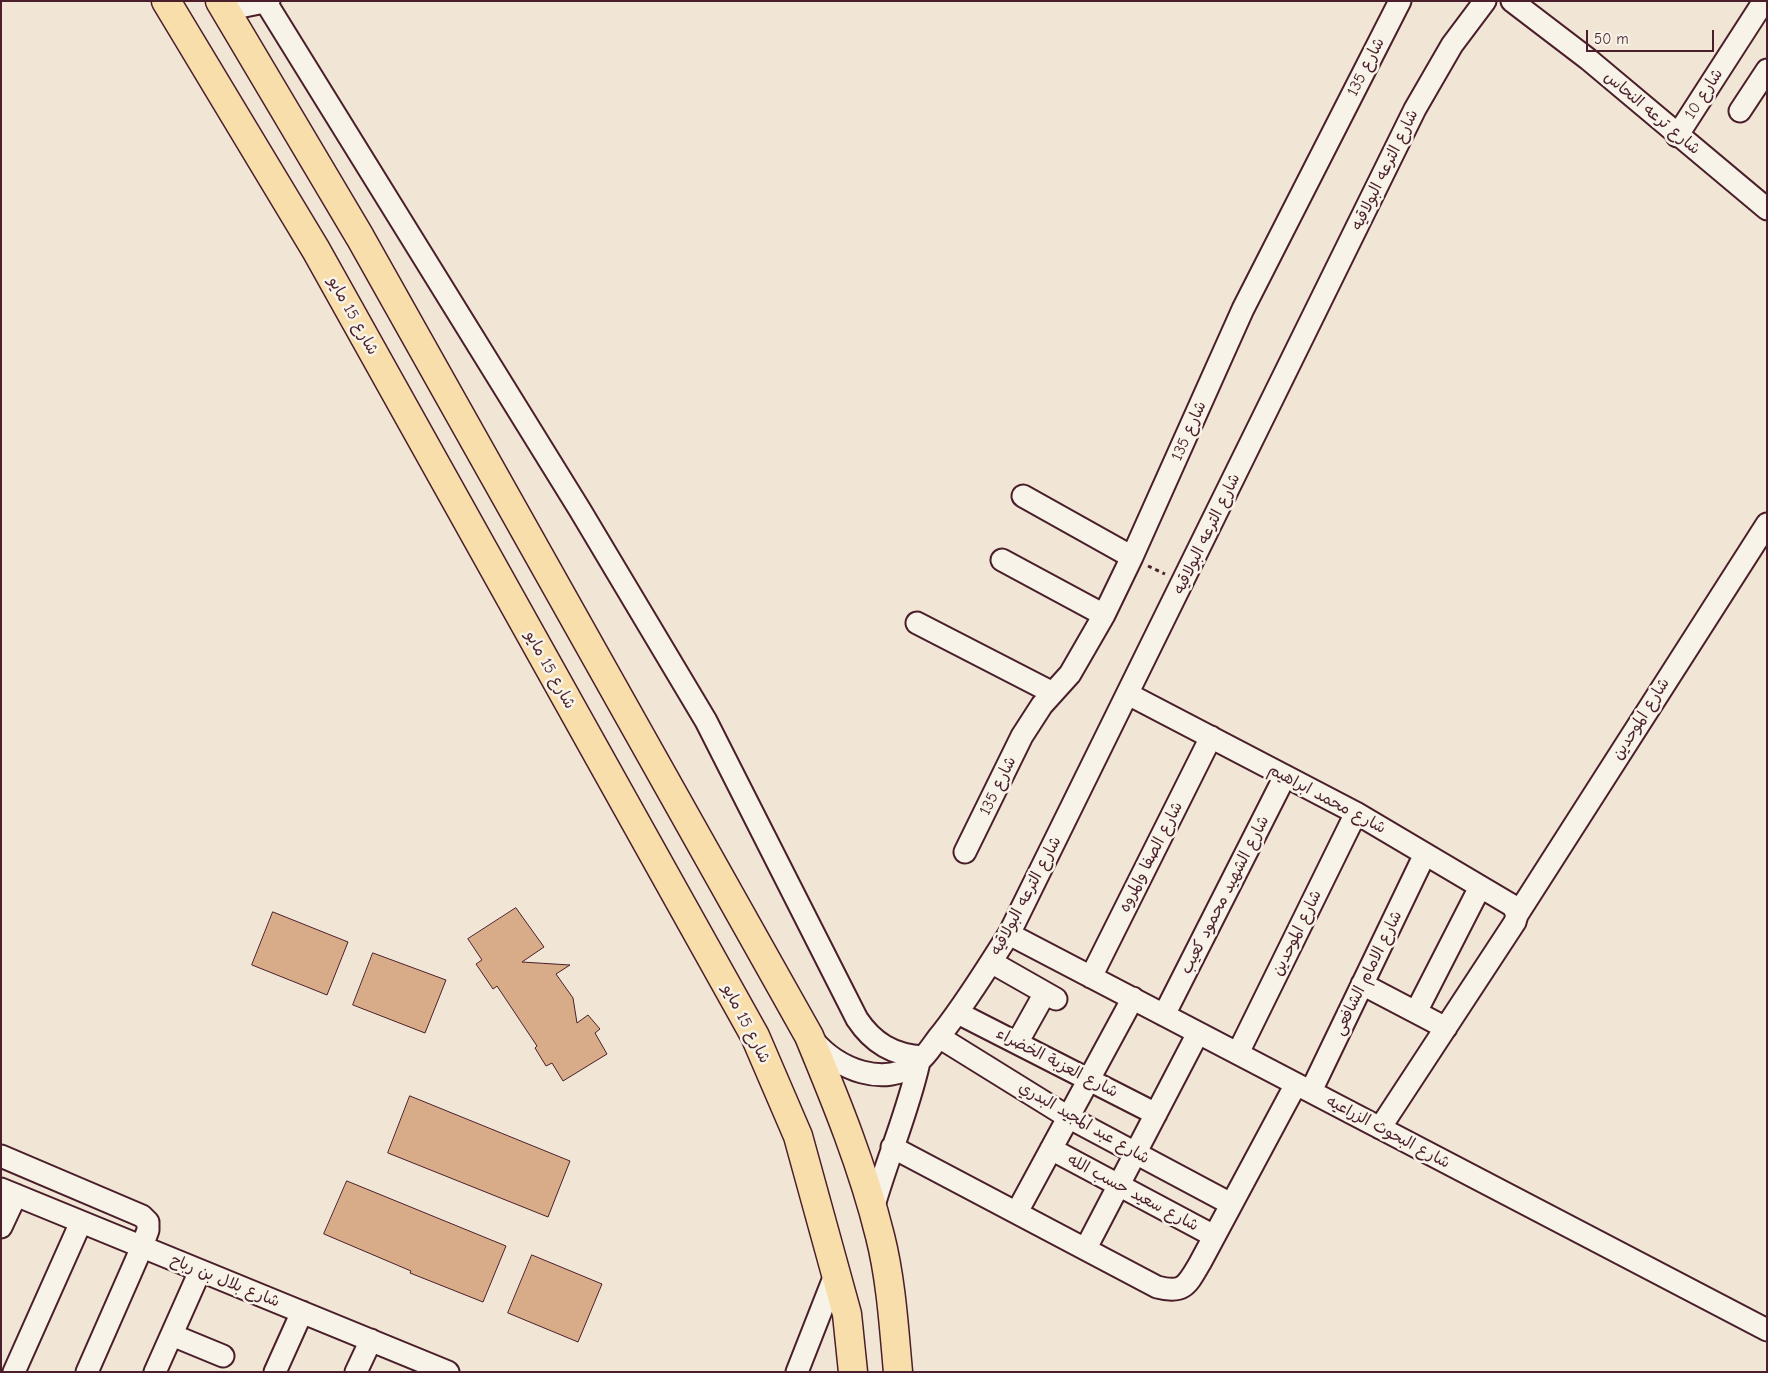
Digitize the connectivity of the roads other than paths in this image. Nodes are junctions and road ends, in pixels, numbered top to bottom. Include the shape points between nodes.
1 (166, 1) edge
2 (267, 1) edge
3 (1400, 1) edge
4 (1485, 1) edge
5 (1512, 1) edge
6 (1764, 1) edge
7 (223, 6) edge
8 (1767, 70) edge
9 (1740, 112) dead end
10 (1677, 136) junction
11 (1767, 209) edge
12 (1023, 496) dead end
13 (1767, 524) edge
14 (1132, 557) junction
15 (1002, 560) dead end
16 (1104, 615) junction
17 (917, 623) dead end
18 (1053, 693) junction
19 (1128, 694) junction
20 (1211, 737) junction
21 (1285, 776) junction
22 (1356, 813) junction
23 (965, 852) dead end
24 (1425, 854) junction
25 (1480, 887) junction
26 (1517, 915) junction
27 (1009, 934) junction
28 (991, 962) junction
29 (1091, 977) junction
30 (1362, 984) junction
31 (1133, 998) junction
32 (1416, 1012) junction
33 (958, 1013) junction
34 (1164, 1014) junction
35 (1446, 1028) junction
36 (1198, 1033) junction
37 (809, 1036) junction
38 (939, 1037) junction
39 (1017, 1043) junction
40 (1238, 1053) junction
41 (921, 1060) junction
42 (1089, 1080) junction
43 (1303, 1087) junction
44 (1156, 1114) junction
45 (1068, 1117) junction
46 (1380, 1128) junction
47 (892, 1147) junction
48 (1051, 1149) junction
49 (1135, 1153) junction
50 (1, 1156) edge
51 (1119, 1185) junction
52 (8, 1192) edge
53 (1231, 1204) junction
54 (872, 1208) junction
55 (1017, 1212) junction
56 (82, 1222) junction
57 (1, 1227) edge
58 (1214, 1236) junction
59 (142, 1246) junction
60 (1086, 1248) junction
61 (200, 1270) junction
62 (836, 1270) junction
63 (302, 1312) junction
64 (1767, 1330) edge
65 (172, 1335) junction
66 (371, 1340) junction
67 (223, 1356) dead end
68 (441, 1370) edge
69 (14, 1372) edge
70 (87, 1372) edge
71 (155, 1372) edge
72 (275, 1372) edge
73 (356, 1372) edge
74 (797, 1372) edge
75 (853, 1372) edge
76 (898, 1372) edge

1 - 62 main road, شارع 15 مايو via 316,250 755,1036 798,1136
2 - 7 street
2 - 41 street via 706,721 857,1019 874,1040
3 - 14 street, شارع 135 via 1243,309
4 - 19 street, شارع الترعه البولاقيه via 1452,45 1415,109
5 - 10 street, شارع ترعه النحاس via 1588,59
6 - 10 street, شارع 10
7 - 37 main road via 360,237
8 - 9 street
10 - 11 street, شارع ترعه النحاس
12 - 14 street
13 - 26 street, شارع الموحدين
14 - 16 street, شارع 135
15 - 16 street
16 - 18 street, شارع 135 via 1070,674
17 - 18 street
18 - 23 street, شارع 135 via 1022,736
19 - 20 street, شارع محمد ابراهيم
19 - 27 street, شارع الترعه البولاقيه
20 - 21 street, شارع محمد ابراهيم
20 - 29 street, شارع الصفا والمروه
21 - 22 street, شارع محمد ابراهيم
21 - 34 street, شارع الشهيد محمود كعيب
22 - 24 street, شارع محمد ابراهيم
22 - 40 street, شارع الموحدين
24 - 25 street, شارع محمد ابراهيم
24 - 30 street, شارع الامام الشافعى
25 - 26 street, شارع محمد ابراهيم via 1513,906
25 - 32 street
26 - 35 street, شارع الموحدين
27 - 28 street, شارع الترعه البولاقيه
27 - 29 street, شارع البحوث الزراعيه
28 - 33 street, شارع الترعه البولاقيه
28 - 39 street via 1050,996
29 - 31 street, شارع البحوث الزراعيه
30 - 32 street
30 - 43 street, شارع الامام الشافعى
31 - 34 street, شارع البحوث الزراعيه
31 - 42 street
32 - 35 street
33 - 38 street, شارع الترعه البولاقيه
33 - 39 street, شارع العزبة الخضراء
34 - 36 street, شارع البحوث الزراعيه
35 - 46 street, شارع الموحدين
36 - 40 street, شارع البحوث الزراعيه
36 - 44 street
37 - 41 street, شارع الترعه البولاقيه via 831,1058 860,1071 891,1074 906,1070
37 - 54 main road via 849,1132
38 - 41 street, شارع الترعه البولاقيه
38 - 45 street, شارع عبد المجيد البدري
39 - 42 street, شارع العزبة الخضراء
40 - 43 street, شارع البحوث الزراعيه
41 - 47 street, شارع الترعه البولاقيه via 906,1115
42 - 44 street, شارع العزبة الخضراء
42 - 45 street
43 - 46 street, شارع البحوث الزراعيه
43 - 53 street, شارع الامام الشافعى
44 - 49 street
45 - 48 street
45 - 49 street, شارع عبد المجيد البدري
46 - 64 street, شارع البحوث الزراعيه
47 - 54 street, شارع الترعه البولاقيه
47 - 55 street
48 - 51 street, شارع سعيد حسب الله
48 - 55 street
49 - 51 street
49 - 53 street, شارع عبد المجيد البدري
50 - 59 street via 142,1216 149,1226
51 - 58 street, شارع سعيد حسب الله
51 - 60 street
52 - 56 street, شارع بلال بن رباح
52 - 57 street
53 - 58 street, شارع الامام الشافعى
54 - 76 main road via 881,1238
55 - 60 street
56 - 59 street, شارع بلال بن رباح
56 - 69 street
58 - 60 street, شارع الامام الشافعى via 1191,1278 1182,1288 1173,1291 1157,1287
59 - 61 street, شارع بلال بن رباح
59 - 70 street
61 - 63 street, شارع بلال بن رباح
61 - 65 street
62 - 74 street
62 - 75 main road, شارع 15 مايو via 847,1314
63 - 66 street, شارع بلال بن رباح
63 - 72 street
65 - 67 street
65 - 71 street
66 - 68 street, شارع بلال بن رباح
66 - 73 street

